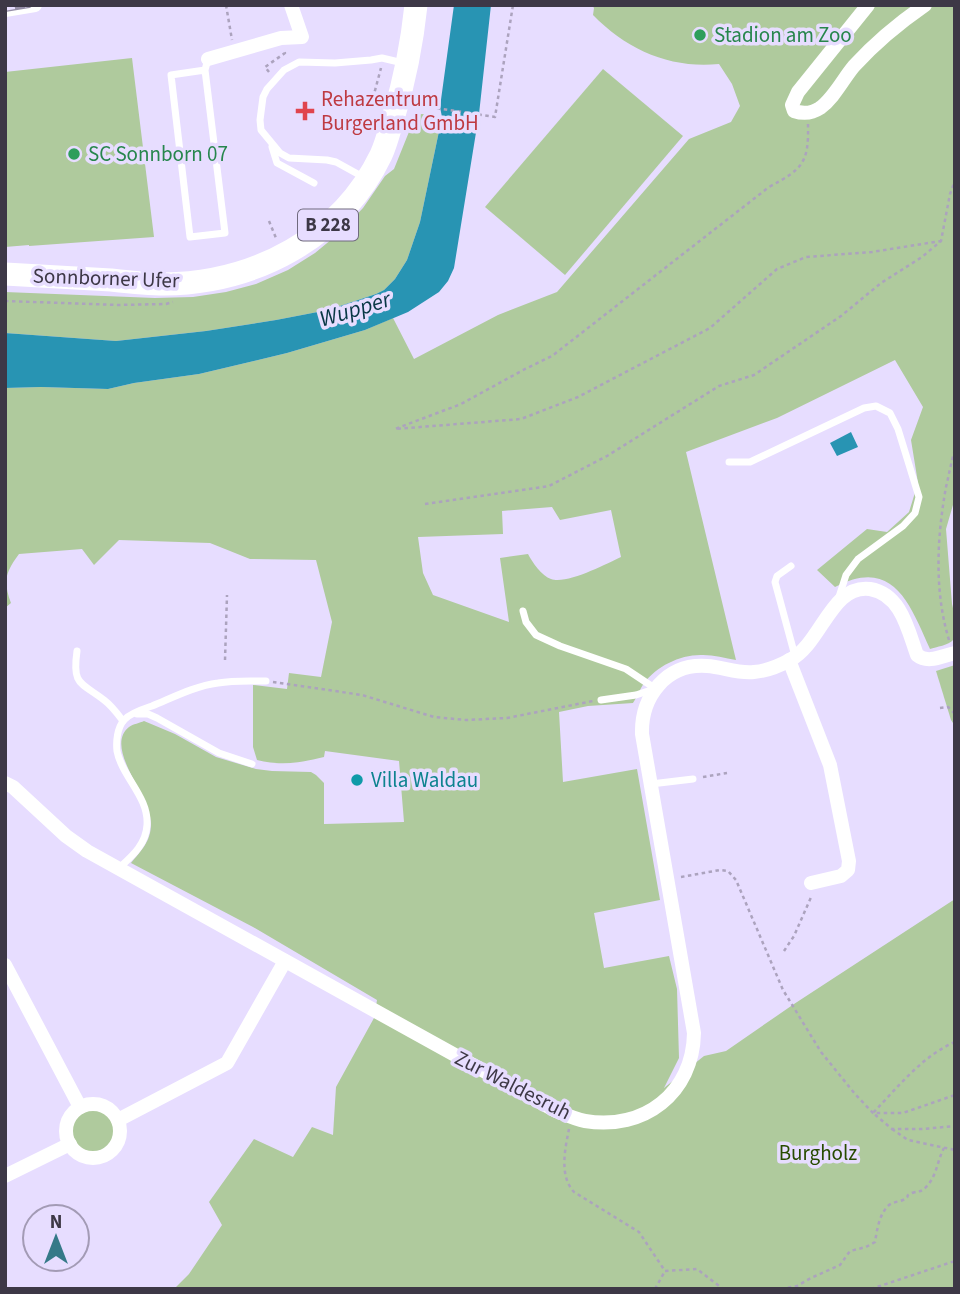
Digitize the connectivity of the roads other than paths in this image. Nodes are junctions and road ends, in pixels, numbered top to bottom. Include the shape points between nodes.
1 (35, 5) edge
2 (291, 5) edge
3 (416, 5) edge
4 (868, 5) edge
5 (925, 5) edge
6 (5, 10) edge
7 (407, 64) junction
8 (206, 65) junction
9 (270, 143) junction
10 (368, 179) junction
11 (314, 183) dead end
12 (5, 274) edge
13 (729, 462) dead end
14 (791, 566) dead end
15 (836, 604) junction
16 (523, 611) dead end
17 (77, 651) dead end
18 (955, 653) edge
19 (792, 659) junction
20 (267, 681) road end
21 (656, 689) junction
22 (601, 700) road end
23 (133, 713) junction
24 (123, 721) junction
25 (252, 764) dead end
26 (693, 779) road end
27 (5, 783) edge
28 (651, 784) junction
29 (118, 869) junction
30 (811, 883) road end
31 (285, 961) junction
32 (5, 965) edge
33 (80, 1107) junction
34 (118, 1120) junction
35 (70, 1144) junction
36 (5, 1176) edge

1 - 6 street
2 - 8 street via 302,37 281,38
3 - 7 main road, Sonnborner Ufer / B 228
4 - 5 street via 794,98 794,111 808,114 818,110 875,45
7 - 9 lane via 382,58 299,62 284,70 263,97 261,130
7 - 10 main road, Sonnborner Ufer / B 228 via 382,153
8 - 8 lane via 171,75 190,237 225,233
9 - 10 lane via 289,158 336,162
9 - 11 lane via 276,163
10 - 12 main road, Sonnborner Ufer / B 228 via 314,236 284,255 238,273 164,284
13 - 15 lane via 750,462 864,408 876,406 890,413 919,497 915,513 858,559 846,575
14 - 19 lane via 775,582
15 - 18 street via 853,590 877,591 896,604 920,658
15 - 19 street via 808,646
16 - 21 lane via 536,635 626,669
17 - 24 lane via 78,679
19 - 21 street via 754,673 694,666 672,674
19 - 30 street via 830,765 849,861 841,876
20 - 23 lane via 230,681 195,688
21 - 22 lane
21 - 28 street, Zur Waldesruh via 642,722
23 - 24 lane
23 - 25 lane via 148,714 219,753
24 - 29 lane via 117,752 144,808 147,825 142,843
26 - 28 lane
27 - 29 street, Zur Waldesruh via 77,845
28 - 31 street, Zur Waldesruh via 694,1046 671,1095 636,1118 586,1121 554,1110
29 - 31 street, Zur Waldesruh
31 - 34 street via 228,1063
32 - 33 street
33 - 34 street via 102,1105
33 - 35 street via 66,1128
34 - 35 street via 116,1145 102,1156 83,1156
35 - 36 street

